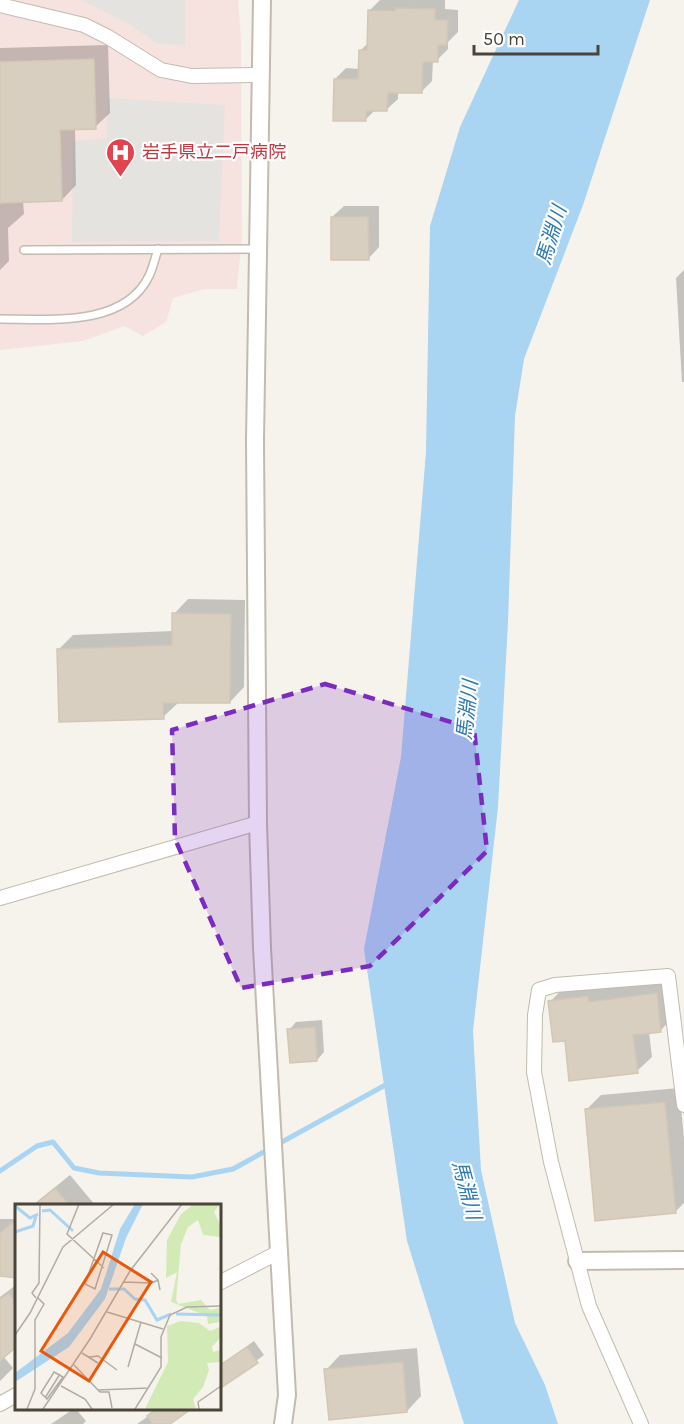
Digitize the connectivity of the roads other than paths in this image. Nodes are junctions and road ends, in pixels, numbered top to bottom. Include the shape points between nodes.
1 (262, 0) edge
2 (0, 5) edge
3 (260, 75) junction
4 (158, 249) junction
5 (258, 249) junction
6 (24, 250) dead end
7 (0, 319) edge
8 (258, 823) junction
9 (0, 898) edge
10 (684, 1105) edge
11 (279, 1252) junction
12 (684, 1260) edge
13 (577, 1261) junction
14 (220, 1282) edge
15 (15, 1396) edge
16 (0, 1404) edge
17 (283, 1424) edge
18 (641, 1424) edge

1 - 3 street
2 - 3 street via 84,25 161,70 192,76
3 - 5 street
4 - 5 lane
4 - 6 lane
4 - 7 lane via 148,277 136,294 117,307 71,319
5 - 8 street via 255,441
8 - 9 street
8 - 11 street
10 - 13 street via 668,976 555,985 539,990 534,1072 551,1162
11 - 14 street
11 - 17 street via 287,1395
12 - 13 street
13 - 18 street via 589,1306
15 - 16 street

